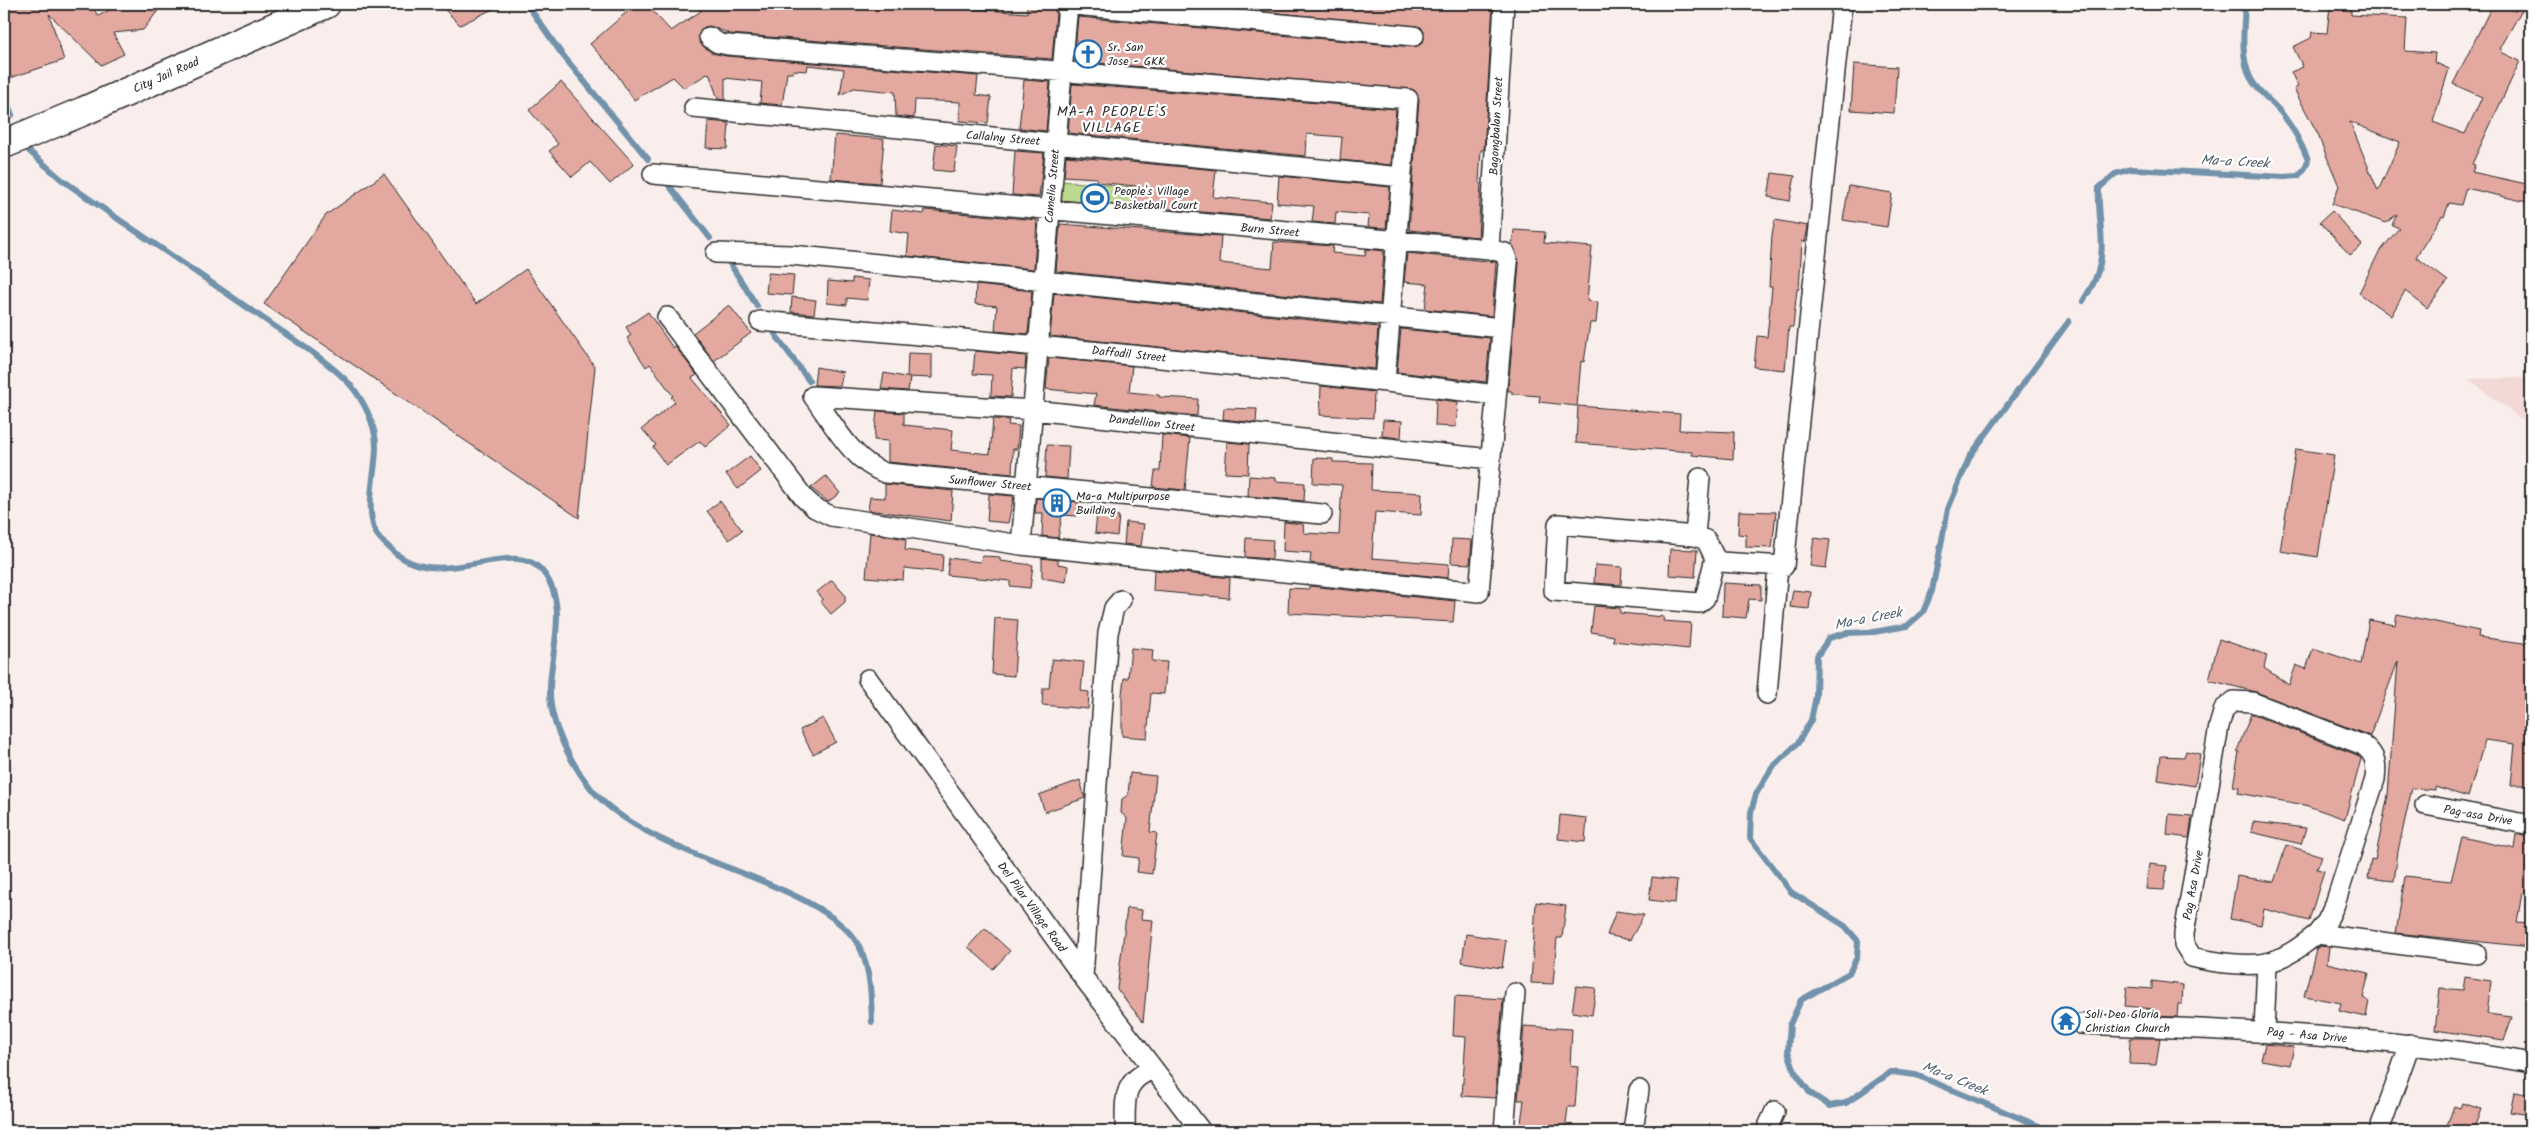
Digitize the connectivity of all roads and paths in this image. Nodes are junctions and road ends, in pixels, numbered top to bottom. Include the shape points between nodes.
1 (326, 4) edge
2 (1063, 4) edge
3 (1068, 4) edge
4 (1504, 4) edge
5 (1842, 4) edge
6 (709, 36) dead end
7 (1414, 36) dead end
8 (1062, 71) junction
9 (694, 108) dead end
10 (1056, 142) junction
11 (4, 144) edge
12 (653, 174) dead end
13 (1402, 177) junction
14 (1050, 210) junction
15 (1397, 241) junction
16 (1489, 249) junction
17 (716, 254) dead end
18 (1044, 280) junction
19 (1391, 315) junction
20 (667, 317) dead end
21 (760, 321) dead end
22 (1502, 328) junction
23 (1039, 344) junction
24 (1385, 382) junction
25 (1496, 395) junction
26 (813, 396) joint
27 (1033, 410) junction
28 (1491, 459) junction
29 (1700, 478) dead end
30 (1026, 485) junction
31 (1322, 514) dead end
32 (1695, 536) junction
33 (1021, 545) junction
34 (1715, 558) junction
35 (1778, 567) junction
36 (1121, 600) dead end
37 (868, 679) dead end
38 (1767, 694) dead end
39 (2425, 805) dead end
40 (2531, 825) edge
41 (2317, 934) junction
42 (2476, 954) dead end
43 (2267, 963) junction
44 (1083, 977) junction
45 (1515, 994) dead end
46 (2081, 1024) dead end
47 (2264, 1031) junction
48 (2410, 1044) junction
49 (2531, 1063) edge
50 (1153, 1069) junction
51 (1639, 1090) dead end
52 (1775, 1111) dead end
53 (1125, 1131) edge
54 (1201, 1131) edge
55 (1504, 1131) edge
56 (1633, 1131) edge
57 (1766, 1131) edge
58 (2380, 1131) edge

1 - 11 street, City Jail Road via 84,112
2 - 3 street
3 - 7 street
3 - 8 street, Camelia Street
4 - 16 street, Bagongbalan Street
5 - 35 street via 1784,566
6 - 8 street via 728,45
8 - 10 street, Camelia Street
8 - 13 street via 1408,99
9 - 10 street, Callalny Street
10 - 13 street, Callalny Street
10 - 14 street, Camelia Street
12 - 14 street, Burn Street
13 - 15 street
14 - 15 street, Burn Street
14 - 18 street, Camelia Street
15 - 16 street, Burn Street
15 - 19 street
16 - 22 street via 1505,253 1508,258
17 - 18 street via 791,255
18 - 19 street
18 - 23 street, Camelia Street
19 - 22 street
19 - 24 street
20 - 33 street via 804,498 815,508 843,519
21 - 23 street, Daffodil Street
22 - 25 street
23 - 24 street, Daffodil Street
23 - 27 street
24 - 25 street, Daffodil Street
25 - 28 street
26 - 27 street, Dandellion Street
26 - 30 street, Sunflower Street via 856,454 874,470 896,475
27 - 28 street, Dandellion Street
27 - 30 street
28 - 33 street via 1479,592
29 - 32 street
30 - 31 street, Sunflower Street
30 - 33 street
32 - 34 street via 1706,540
32 - 34 street via 1558,524 1554,591 1699,603 1705,598
34 - 35 street via 1720,562
35 - 38 street
36 - 44 street via 1114,608 1108,633
37 - 44 street, Del Pilar Village Road
39 - 40 street, Pag-asa Drive
41 - 42 street
41 - 43 street, Pag Asa Drive via 2297,949
41 - 43 street, Pag Asa Drive via 2328,921 2334,904 2375,779 2376,759 2363,745 2252,702 2234,701 2224,709 2219,726 2184,944 2192,957 2201,960
43 - 47 street
44 - 50 street, Del Pilar Village Road
45 - 55 street
46 - 47 street, Pag - Asa Drive
47 - 48 street, Pag - Asa Drive
48 - 49 street, Pag - Asa Drive
48 - 58 street
50 - 53 street via 1138,1075 1129,1087
50 - 54 street, Del Pilar Village Road
51 - 56 street
52 - 57 street

